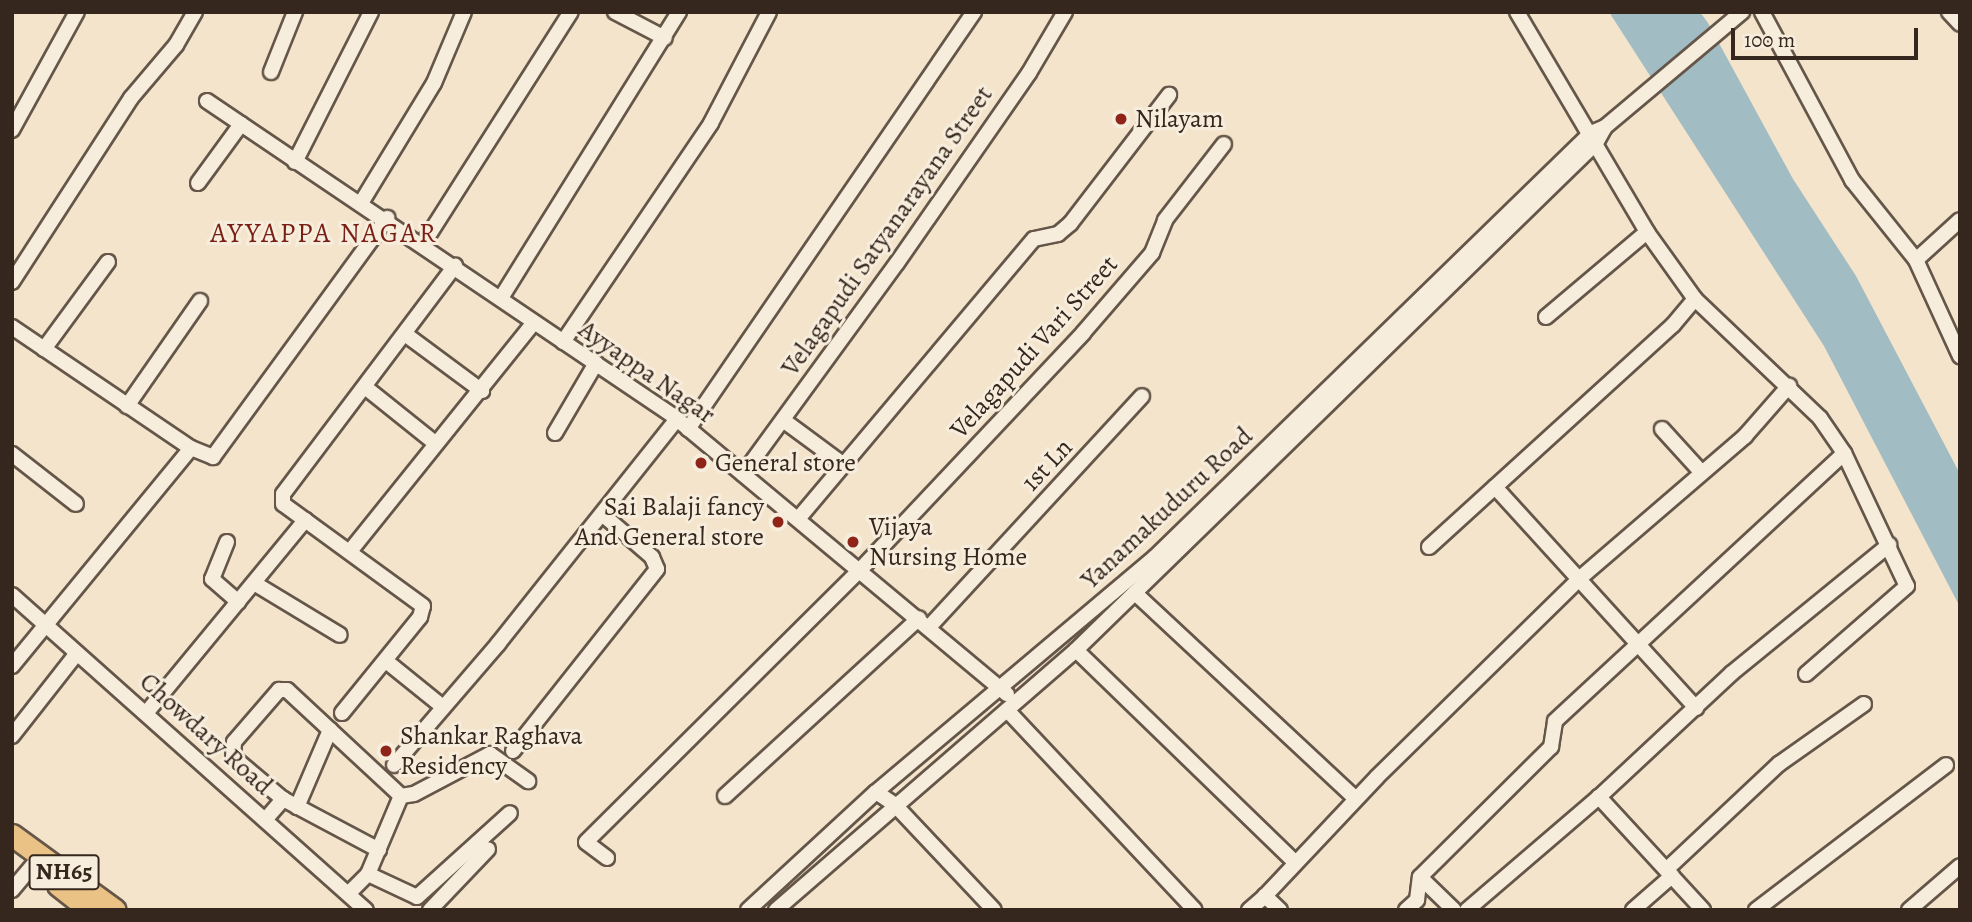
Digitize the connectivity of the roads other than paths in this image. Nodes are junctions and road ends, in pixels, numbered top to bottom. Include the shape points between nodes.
1 (77, 12) edge
2 (195, 12) edge
3 (295, 12) edge
4 (371, 12) edge
5 (464, 12) edge
6 (571, 12) edge
7 (615, 12) edge
8 (679, 12) edge
9 (769, 12) edge
10 (974, 12) edge
11 (1065, 12) edge
12 (1517, 12) edge
13 (1742, 12) edge
14 (1762, 12) edge
15 (1948, 12) edge
16 (1960, 24) edge
17 (665, 38) junction
18 (271, 72) dead end
19 (1169, 95) dead end
20 (206, 101) dead end
21 (241, 124) junction
22 (12, 130) edge
23 (1593, 138) junction
24 (1224, 144) dead end
25 (295, 162) junction
26 (198, 183) dead end
27 (361, 203) junction
28 (387, 218) junction
29 (1960, 220) edge
30 (1647, 232) junction
31 (423, 244) junction
32 (1916, 260) junction
33 (108, 262) dead end
34 (455, 266) junction
35 (12, 282) edge
36 (501, 298) junction
37 (1695, 299) junction
38 (200, 301) dead end
39 (1546, 317) dead end
40 (534, 322) junction
41 (12, 327) edge
42 (405, 334) junction
43 (564, 342) junction
44 (44, 349) junction
45 (1960, 356) edge
46 (596, 363) junction
47 (1789, 386) junction
48 (365, 387) junction
49 (482, 391) junction
50 (1142, 396) dead end
51 (127, 406) junction
52 (782, 420) junction
53 (683, 424) junction
54 (1662, 429) dead end
55 (555, 433) dead end
56 (435, 443) junction
57 (191, 448) junction
58 (1844, 453) junction
59 (12, 454) edge
60 (844, 466) junction
61 (1702, 473) junction
62 (743, 474) junction
63 (1495, 487) junction
64 (76, 504) dead end
65 (603, 513) junction
66 (798, 519) junction
67 (305, 520) junction
68 (227, 542) dead end
69 (1889, 545) junction
70 (1429, 547) dead end
71 (351, 550) junction
72 (860, 570) junction
73 (1579, 579) junction
74 (254, 583) junction
75 (1135, 593) junction
76 (12, 595) edge
77 (238, 602) junction
78 (924, 622) junction
79 (47, 626) junction
80 (340, 635) dead end
81 (1637, 643) junction
82 (1076, 650) junction
83 (77, 653) junction
84 (386, 661) junction
85 (12, 666) edge
86 (1806, 674) dead end
87 (1001, 689) junction
88 (1864, 705) dead end
89 (1012, 706) junction
90 (443, 707) junction
91 (1696, 708) junction
92 (147, 712) junction
93 (342, 713) dead end
94 (330, 730) junction
95 (12, 736) edge
96 (513, 751) dead end
97 (394, 765) dead end
98 (1946, 765) dead end
99 (528, 781) dead end
100 (876, 792) junction
101 (401, 796) junction
102 (725, 796) dead end
103 (1600, 797) junction
104 (284, 799) junction
105 (1356, 799) junction
106 (895, 805) junction
107 (297, 807) junction
108 (510, 813) dead end
109 (265, 820) junction
110 (12, 835) edge
111 (379, 849) junction
112 (488, 849) dead end
113 (12, 850) edge
114 (607, 858) dead end
115 (1296, 863) junction
116 (33, 866) junction
117 (1960, 866) edge
118 (1669, 872) junction
119 (368, 874) junction
120 (1420, 877) junction
121 (12, 890) edge
122 (349, 893) junction
123 (1265, 896) junction
124 (90, 910) edge
125 (116, 910) edge
126 (366, 910) edge
127 (430, 910) edge
128 (748, 910) edge
129 (776, 910) edge
130 (994, 910) edge
131 (1195, 910) edge
132 (1249, 910) edge
133 (1280, 910) edge
134 (1406, 910) edge
135 (1454, 910) edge
136 (1467, 910) edge
137 (1633, 910) edge
138 (1703, 910) edge
139 (1756, 910) edge
140 (1909, 910) edge

1 - 22 street
2 - 35 street via 176,45 131,98
3 - 18 street
4 - 25 street
5 - 27 street via 434,83
6 - 31 street
7 - 17 street
8 - 17 street
9 - 43 street via 711,123
10 - 53 street
11 - 52 street, Velagapudi Satyanarayana Street via 1029,73
12 - 23 street
13 - 23 street via 1716,29
14 - 32 street via 1852,180
15 - 16 street
17 - 36 street
19 - 60 street via 1070,224 1058,234 1034,239
20 - 21 street, Ayyappa Nagar
21 - 25 street, Ayyappa Nagar
21 - 26 street
23 - 30 street
23 - 75 street, Yanamakuduru Road
23 - 87 street, Yanamakuduru Road via 1155,557
24 - 72 street, Velagapudi Vari Street via 1165,220 1144,263
25 - 27 street, Ayyappa Nagar
27 - 28 street, Ayyappa Nagar
28 - 31 street, Ayyappa Nagar
28 - 57 street via 220,453 206,456
29 - 32 street
30 - 37 street
30 - 39 street
31 - 34 street, Ayyappa Nagar
32 - 45 street
33 - 44 street
34 - 36 street, Ayyappa Nagar
34 - 42 street
36 - 40 street, Ayyappa Nagar
37 - 47 street
37 - 63 street via 1673,325
38 - 51 street
40 - 43 street, Ayyappa Nagar
40 - 49 street
41 - 44 street
42 - 48 street
42 - 49 street
43 - 46 street, Ayyappa Nagar
44 - 51 street
46 - 53 street, Ayyappa Nagar
46 - 55 street
47 - 58 street via 1820,418
47 - 61 street via 1745,436
48 - 56 street
48 - 67 street via 283,494 283,503
49 - 56 street
50 - 78 street, 1st Ln
51 - 57 street
52 - 60 street
52 - 62 street, Velagapudi Satyanarayana Street
53 - 62 street, Ayyappa Nagar
53 - 65 street
54 - 61 street
56 - 71 street
57 - 79 street
58 - 69 street
58 - 81 street
59 - 64 street
60 - 66 street
61 - 73 street
62 - 66 street, Ayyappa Nagar
63 - 70 street
63 - 73 street
65 - 90 street
65 - 96 street via 652,557 657,569
66 - 72 street, Ayyappa Nagar
67 - 71 street
67 - 74 street
68 - 77 street via 212,579
69 - 86 street via 1907,586
69 - 91 street
71 - 84 street via 423,606 421,617
72 - 78 street, Ayyappa Nagar
72 - 114 street, Velagapudi Vari Street via 586,842
73 - 81 street
73 - 105 street
74 - 77 street
74 - 80 street
75 - 82 street, Yanamakuduru Road
75 - 105 street
76 - 79 street, Chowdary Road
77 - 92 street
78 - 87 street, Ayyappa Nagar
78 - 102 street, 1st Ln
79 - 83 street, Chowdary Road
79 - 85 street
81 - 91 street
81 - 120 street via 1555,721 1552,747
82 - 89 street, Yanamakuduru Road
82 - 115 street
83 - 92 street, Chowdary Road
83 - 95 street
84 - 90 street
84 - 93 street
87 - 89 street, Ayyappa Nagar
87 - 100 street, Yanamakuduru Road
88 - 118 street via 1779,764
89 - 106 street, Yanamakuduru Road
89 - 131 street, Ayyappa Nagar
90 - 97 street
91 - 103 street
92 - 109 street, Chowdary Road
94 - 101 street
94 - 104 street via 283,689 234,743 233,758
94 - 107 street
98 - 139 street
99 - 101 street via 490,754 414,794
100 - 106 street
100 - 128 street, Yanamakuduru Road
101 - 111 street
103 - 118 street
103 - 136 street
104 - 107 street
104 - 109 street
105 - 115 street
106 - 129 street, Yanamakuduru Road
106 - 130 street
107 - 111 street
108 - 119 street via 417,897
109 - 122 street, Chowdary Road
110 - 125 highway, NH65
111 - 119 street
112 - 127 street
113 - 116 highway, NH65
115 - 123 street
116 - 121 street
116 - 124 highway, NH65
117 - 140 street
118 - 137 street
118 - 138 street
119 - 122 street
120 - 134 street via 1417,900
120 - 135 street
122 - 126 street, Chowdary Road
123 - 132 street
123 - 133 street

